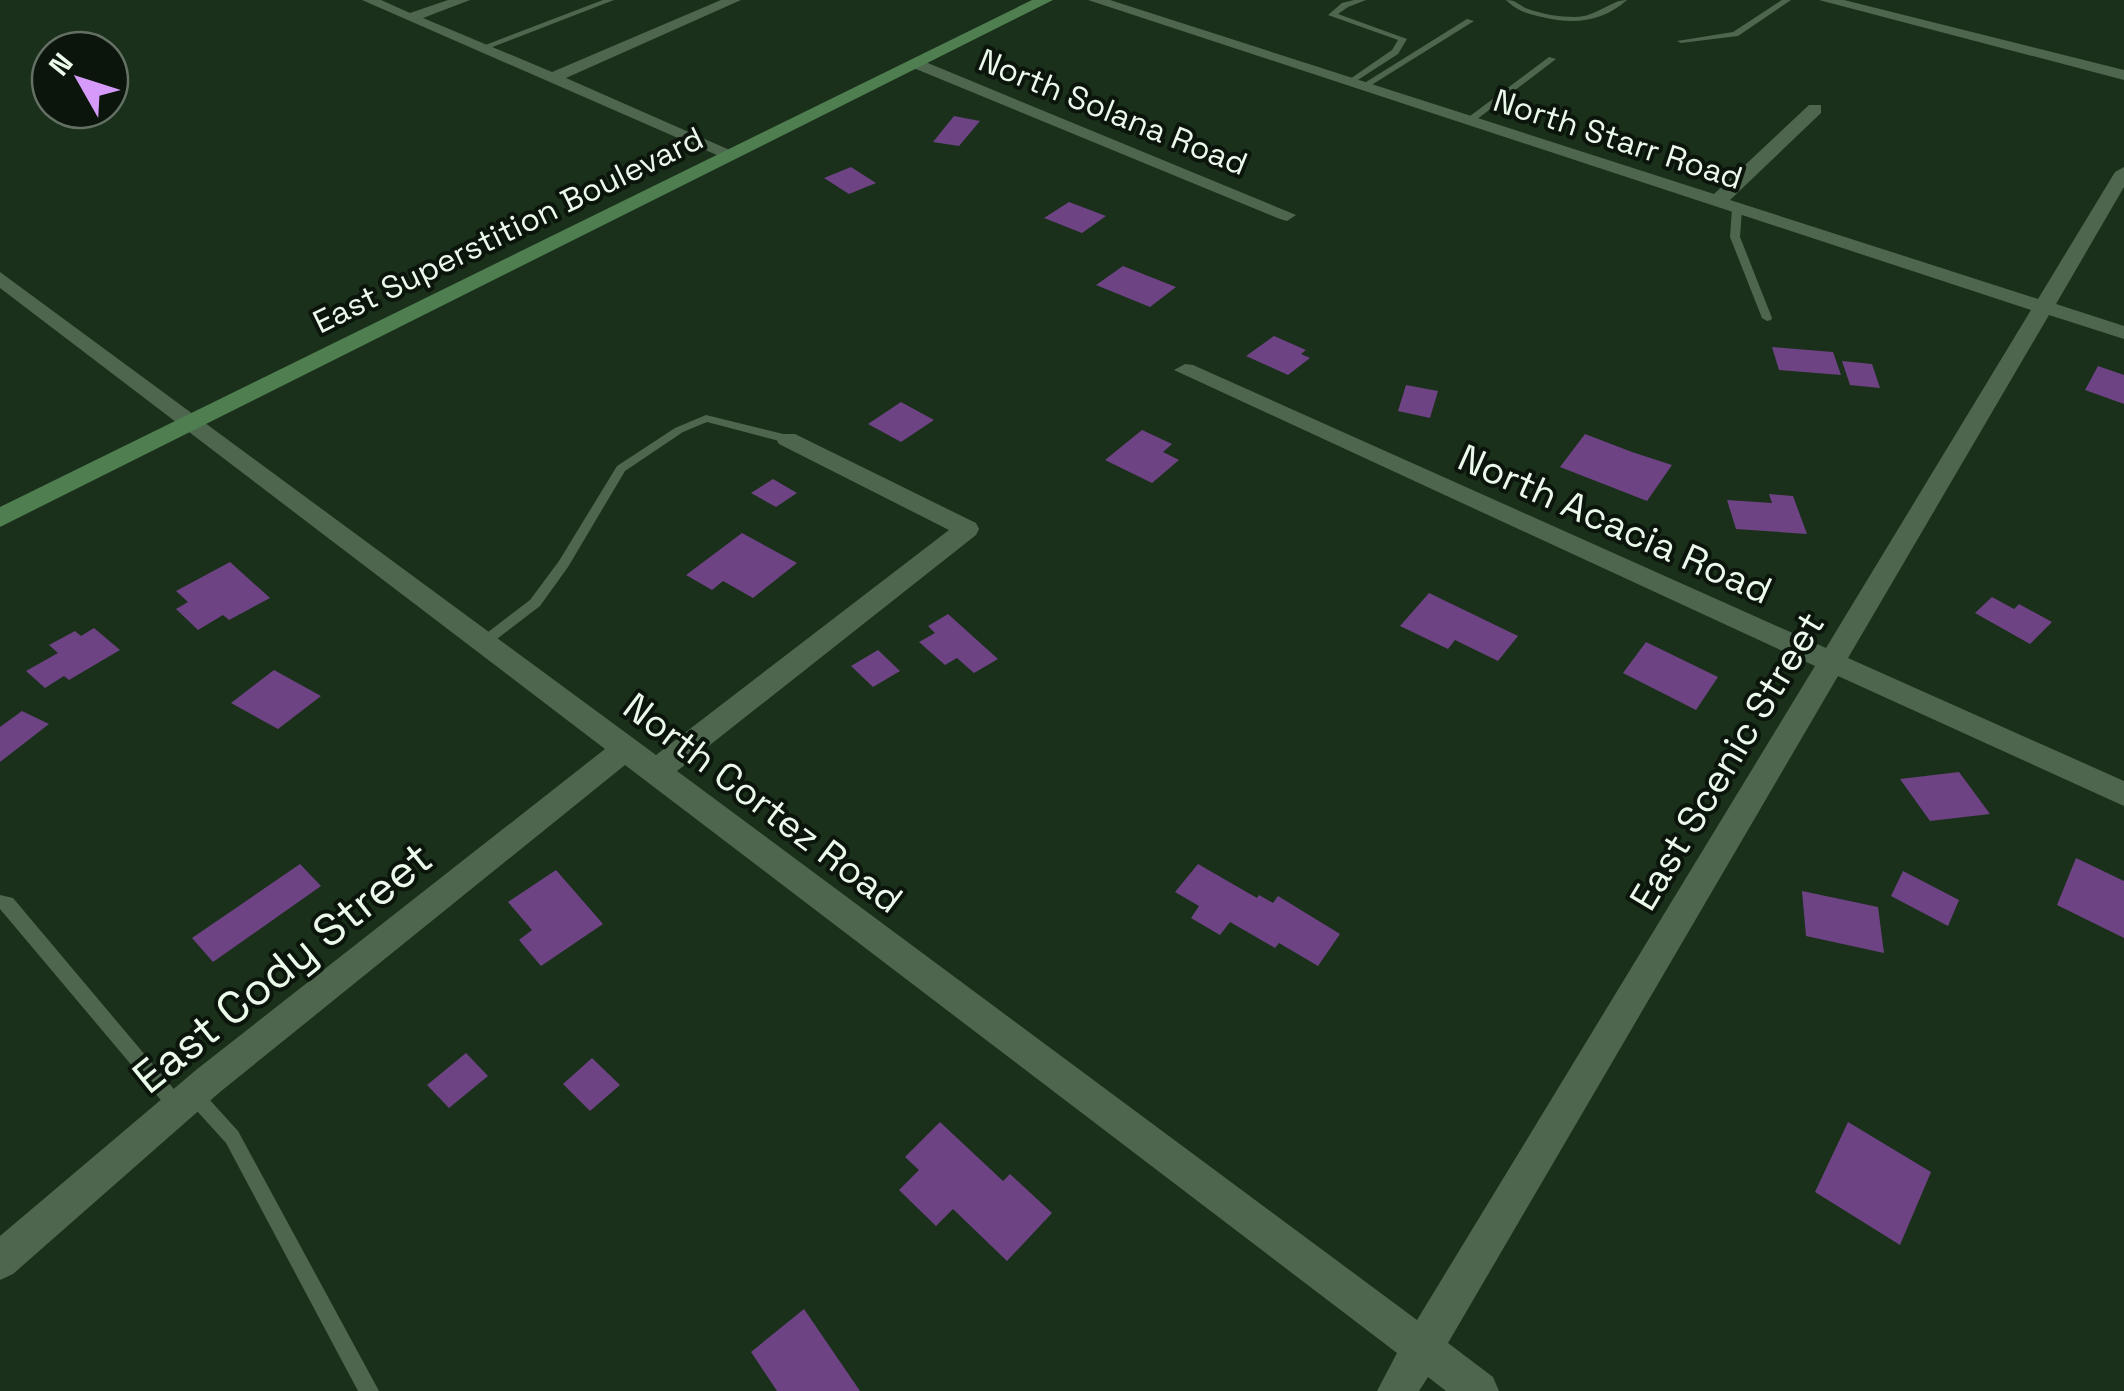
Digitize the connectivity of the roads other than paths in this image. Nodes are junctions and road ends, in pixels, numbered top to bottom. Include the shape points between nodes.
1 (370, 0) edge
2 (463, 0) edge
3 (610, 0) edge
4 (734, 0) edge
5 (1045, 0) edge
6 (1094, 0) edge
7 (1362, 0) edge
8 (1510, 0) edge
9 (1623, 0) edge
10 (1787, 0) edge
11 (1826, 0) edge
12 (409, 18) junction
13 (1470, 21) dead end
14 (1680, 41) dead end
15 (479, 49) junction
16 (1552, 59) dead end
17 (916, 64) junction
18 (2124, 75) edge
19 (554, 77) junction
20 (1356, 85) junction
21 (1815, 108) dead end
22 (1469, 122) junction
23 (732, 155) junction
24 (2124, 172) edge
25 (1717, 202) junction
26 (1737, 208) junction
27 (1287, 214) dead end
28 (0, 278) edge
29 (2044, 307) junction
30 (1766, 318) dead end
31 (2124, 333) edge
32 (1185, 370) dead end
33 (193, 423) junction
34 (787, 439) joint
35 (0, 518) edge
36 (484, 642) junction
37 (1831, 664) junction
38 (625, 749) junction
39 (655, 772) junction
40 (2124, 794) edge
41 (0, 902) edge
42 (185, 1100) junction
43 (0, 1261) edge
44 (1422, 1349) junction
45 (368, 1391) edge
46 (1397, 1391) edge
47 (1479, 1391) edge

1 - 12 street
2 - 12 street
3 - 15 lane
4 - 19 street
5 - 17 main road, East Superstition Boulevard
6 - 20 street, North Starr Road
7 - 20 lane via 1332,15 1404,39
8 - 9 lane via 1516,8 1582,21
10 - 14 lane via 1736,34
11 - 18 street
12 - 15 street
13 - 20 lane
15 - 19 street
16 - 22 lane
17 - 23 main road, East Superstition Boulevard
17 - 27 street, North Solana Road
19 - 23 street
20 - 22 street, North Starr Road
21 - 25 street
22 - 25 street, North Starr Road
23 - 33 main road, East Superstition Boulevard
24 - 29 street, East Scenic Street
25 - 26 street, North Starr Road
26 - 29 street, North Starr Road
26 - 30 lane via 1735,237
28 - 33 street, North Cortez Road
29 - 31 street, North Starr Road
29 - 37 street, East Scenic Street
32 - 37 street, North Acacia Road
33 - 35 main road, East Superstition Boulevard
33 - 36 street, North Cortez Road
34 - 36 lane via 706,418 621,469 535,604
34 - 39 street via 967,530
36 - 38 street, North Cortez Road
37 - 40 street, North Acacia Road
37 - 44 street, East Scenic Street
38 - 39 street, North Cortez Road
38 - 42 street, East Cody Street
39 - 44 street, North Cortez Road
41 - 42 lane
42 - 43 street, East Cody Street
42 - 45 lane via 232,1137
44 - 46 street, East Scenic Street
44 - 47 street, North Cortez Road

